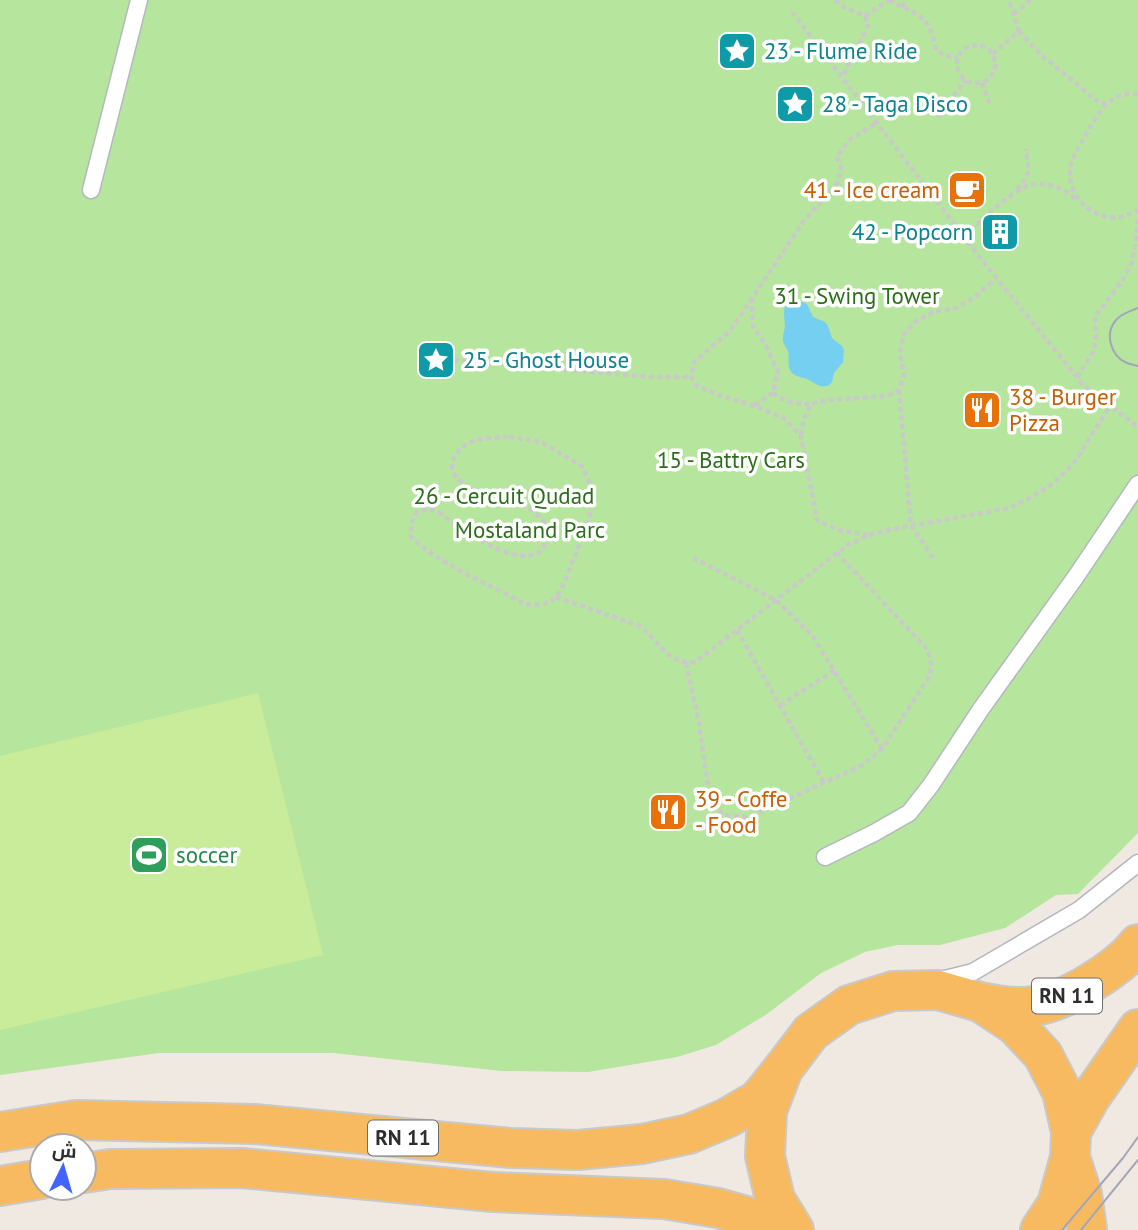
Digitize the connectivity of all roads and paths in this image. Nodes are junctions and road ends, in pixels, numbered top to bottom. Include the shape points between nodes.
1 (139, 0) edge
2 (835, 0) edge
3 (889, 0) edge
4 (907, 0) edge
5 (1009, 0) edge
6 (1030, 0) edge
7 (902, 7) junction
8 (792, 12) dead end
9 (1014, 14) junction
10 (864, 16) junction
11 (1019, 31) junction
12 (993, 54) junction
13 (957, 57) junction
14 (842, 77) junction
15 (965, 80) junction
16 (982, 83) junction
17 (1138, 92) edge
18 (990, 104) dead end
19 (1105, 104) junction
20 (939, 117) dead end
21 (877, 123) junction
22 (1025, 149) dead end
23 (91, 190) dead end
24 (1017, 191) junction
25 (1081, 203) junction
26 (1138, 210) edge
27 (1138, 219) edge
28 (964, 236) junction
29 (1138, 254) edge
30 (1131, 264) junction
31 (996, 278) junction
32 (752, 298) junction
33 (454, 360) dead end
34 (691, 377) junction
35 (1077, 377) junction
36 (899, 390) junction
37 (773, 393) junction
38 (811, 404) junction
39 (754, 406) junction
40 (1110, 406) junction
41 (1138, 426) edge
42 (801, 436) junction
43 (1138, 484) edge
44 (911, 525) junction
45 (869, 535) junction
46 (837, 553) junction
47 (693, 558) dead end
48 (935, 561) dead end
49 (556, 597) junction
50 (776, 600) junction
51 (737, 629) junction
52 (685, 663) junction
53 (834, 671) junction
54 (780, 705) junction
55 (882, 749) junction
56 (824, 783) junction
57 (825, 857) dead end
58 (1138, 863) edge
59 (1138, 944) edge
60 (893, 991) junction
61 (980, 1002) junction
62 (1138, 1029) edge
63 (783, 1069) junction
64 (0, 1132) edge
65 (1070, 1145) junction
66 (98, 1170) edge
67 (28, 1181) edge
68 (0, 1186) edge
69 (782, 1230) edge
70 (794, 1230) edge
71 (1041, 1230) edge
72 (1087, 1230) edge

1 - 23 lane
2 - 10 path
3 - 7 path
3 - 10 path
4 - 7 path
5 - 9 path
6 - 9 path
7 - 13 path via 924,19 936,50
8 - 14 path
9 - 11 path
10 - 14 path via 868,26
11 - 12 path
11 - 19 path via 1041,55
12 - 13 path via 979,44 970,45
12 - 16 path via 994,71
13 - 15 path via 956,66
14 - 21 path
15 - 16 path
15 - 20 path
16 - 18 path
17 - 19 path
19 - 25 path via 1071,164 1070,178
21 - 28 path
21 - 32 path via 849,140 837,157 841,168 838,182 804,221
22 - 24 path via 1029,166
24 - 25 path via 1032,184 1055,186
24 - 28 path
25 - 26 path via 1105,217 1119,218
27 - 30 path
28 - 31 path
29 - 30 path
30 - 35 path via 1095,317 1093,352
31 - 35 path
31 - 36 path via 956,308 933,312 913,324 903,336 904,375
32 - 34 path via 730,331 694,362
32 - 37 path via 753,326 778,372
33 - 34 path
34 - 39 path via 697,386
35 - 40 path
36 - 38 path via 887,397
36 - 44 path
37 - 38 path via 794,404
37 - 39 path
38 - 42 path
39 - 42 path via 785,419
40 - 41 path
40 - 44 path via 1074,463 1032,497 1010,508
42 - 45 path via 817,520 838,530
43 - 57 lane via 909,813
44 - 45 path
44 - 48 path
45 - 46 path
46 - 50 path
46 - 55 path via 927,649 932,665 929,677
47 - 50 path
49 - 49 path via 589,519 592,494 582,467 541,442 509,437 478,439 458,449 452,462 459,480 478,493 529,509 546,524 547,540 541,551 529,557 513,556 428,509 417,512 411,537 426,551 525,604 537,605
49 - 52 path via 640,626 669,656
50 - 51 path
50 - 53 path via 811,635
51 - 52 path via 695,662
51 - 54 path
52 - 56 path via 710,802 724,815 748,817
53 - 54 path
53 - 55 path
54 - 56 path
55 - 56 path via 861,766
58 - 60 lane via 1079,910 973,972
59 - 61 highway, RN 11 via 1104,974 1067,996 1035,1006
60 - 61 highway via 937,990
60 - 63 highway via 849,1005 811,1032
61 - 65 highway via 1015,1025 1043,1055 1062,1092
62 - 65 highway via 1090,1098
63 - 64 highway, RN 11 via 758,1100 689,1135 578,1150 254,1124 76,1120
63 - 70 highway via 767,1111 765,1156 775,1199
65 - 71 highway via 1058,1204
65 - 72 highway
66 - 69 highway, RN 11 via 242,1168 493,1192 664,1199 718,1208
67 - 68 highway

